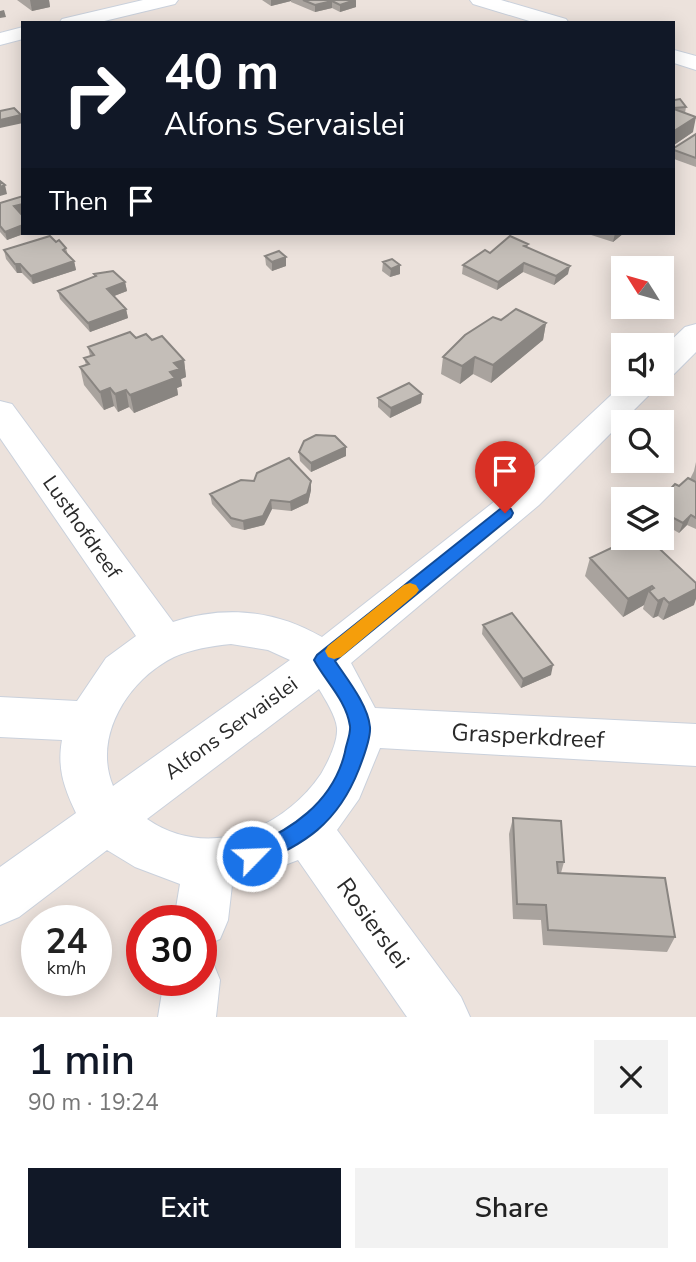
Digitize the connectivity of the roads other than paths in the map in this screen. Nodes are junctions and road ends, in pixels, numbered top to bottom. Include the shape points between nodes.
1 (168, 0) edge
2 (481, 0) edge
3 (78, 21) edge
4 (552, 21) edge
5 (21, 34) edge
6 (0, 39) edge
7 (675, 56) edge
8 (696, 63) edge
9 (696, 334) edge
10 (674, 355) edge
11 (630, 396) edge
12 (0, 412) edge
13 (163, 642) junction
14 (324, 660) junction
15 (0, 717) edge
16 (88, 721) junction
17 (360, 727) junction
18 (696, 745) edge
19 (106, 819) junction
20 (305, 828) junction
21 (209, 864) junction
22 (0, 899) edge
23 (203, 905) edge
24 (190, 996) edge
25 (187, 1017) edge
26 (441, 1017) edge

1 - 3 street
2 - 4 street
5 - 6 street
7 - 8 street
9 - 10 street
11 - 14 street, Alfons Servaislei via 526,496
12 - 13 street, Lusthofdreef
13 - 14 street via 206,629 251,628 292,639
13 - 16 street via 114,678
14 - 17 street via 347,692
14 - 19 street, Alfons Servaislei
15 - 16 street
16 - 19 street via 85,775
17 - 18 street, Grasperkdreef
17 - 20 street via 341,788
19 - 21 street via 144,848
19 - 22 street, Alfons Servaislei
20 - 21 street via 252,856
20 - 26 street, Rosierslei
21 - 23 street
24 - 25 street

